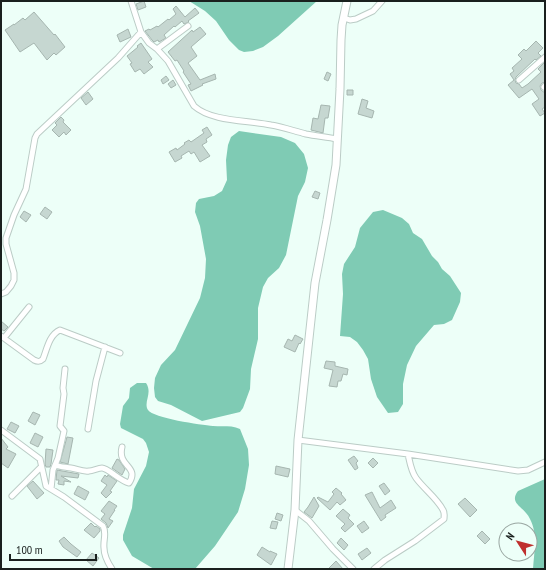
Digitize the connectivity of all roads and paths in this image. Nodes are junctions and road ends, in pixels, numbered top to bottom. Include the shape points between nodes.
1 (132, 1) edge
2 (347, 1) edge
3 (382, 1) edge
4 (344, 18) junction
5 (188, 26) dead end
6 (141, 32) junction
7 (157, 49) junction
8 (545, 57) edge
9 (519, 80) dead end
10 (337, 139) junction
11 (1, 294) edge
12 (29, 307) dead end
13 (2, 337) edge
14 (105, 347) junction
15 (120, 353) dead end
16 (65, 369) dead end
17 (88, 429) dead end
18 (1, 430) edge
19 (298, 440) junction
20 (122, 447) dead end
21 (408, 454) junction
22 (545, 462) edge
23 (55, 465) junction
24 (42, 467) junction
25 (51, 489) junction
26 (12, 496) dead end
27 (295, 510) junction
28 (112, 569) edge
29 (288, 569) edge
30 (353, 569) edge
31 (374, 569) edge

1 - 6 street
2 - 4 street
3 - 4 street via 373,11 356,19
4 - 10 street
5 - 7 street
6 - 7 street
6 - 11 street via 118,58 34,138 26,190 6,238 14,280 6,292
7 - 10 street via 168,61 194,106 200,111 212,116 270,124
8 - 9 street
10 - 19 street via 336,165 316,283
12 - 13 street
13 - 14 street via 39,362 43,359 50,340 60,330
14 - 15 street
14 - 17 street
16 - 23 street via 60,426 64,431
18 - 24 street via 40,459
19 - 21 street
19 - 27 street
20 - 23 street via 121,458 132,471 129,482 124,482 102,468 89,472
21 - 22 street via 518,471 528,470
21 - 31 street via 413,473 443,510 444,519
23 - 25 street
24 - 25 street via 46,486
24 - 26 street
25 - 28 street via 103,526 104,553
27 - 29 street
27 - 30 street via 309,521

